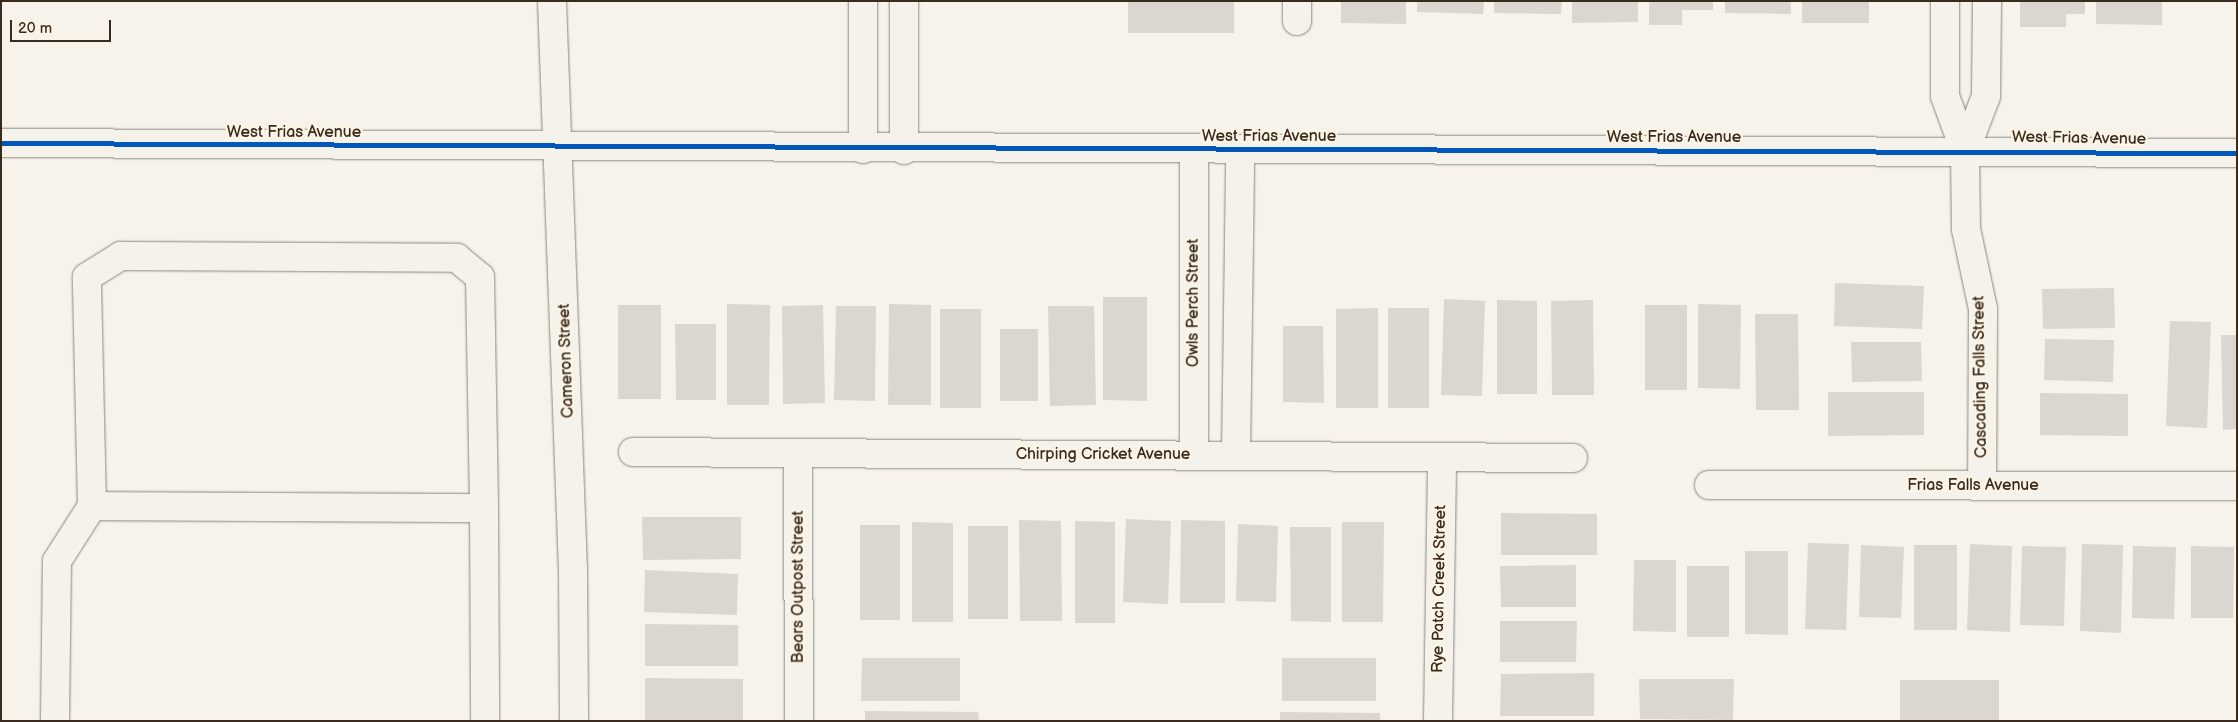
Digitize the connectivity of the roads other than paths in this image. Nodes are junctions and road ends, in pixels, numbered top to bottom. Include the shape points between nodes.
1 (552, 1) edge
2 (863, 1) edge
3 (904, 1) edge
4 (1945, 1) edge
5 (1987, 1) edge
6 (1, 143) edge
7 (560, 148) junction
8 (863, 149) junction
9 (904, 150) junction
10 (1194, 150) junction
11 (1240, 150) junction
12 (1965, 151) junction
13 (2237, 153) edge
14 (1194, 339) junction
15 (1238, 340) junction
16 (633, 452) dead end
17 (798, 453) junction
18 (1236, 455) junction
19 (1194, 456) junction
20 (1442, 457) junction
21 (1573, 458) dead end
22 (1709, 486) dead end
23 (1982, 486) junction
24 (2237, 486) edge
25 (92, 506) junction
26 (484, 508) junction
27 (55, 721) edge
28 (485, 721) edge
29 (574, 721) edge
30 (800, 721) edge
31 (1438, 721) edge

1 - 7 street, Cameron Street
2 - 8 street
3 - 9 street
4 - 12 street, Cascading Falls Street via 1945,96
5 - 12 street, Cascading Falls Street via 1986,96
6 - 7 street, West Frias Avenue
7 - 8 street, West Frias Avenue
7 - 29 street, Cameron Street
8 - 9 street, West Frias Avenue
9 - 10 street, West Frias Avenue
10 - 11 street, West Frias Avenue
10 - 14 street, Owls Perch Street
11 - 12 street, West Frias Avenue
11 - 15 street
12 - 13 street, West Frias Avenue
12 - 23 street, Cascading Falls Street via 1966,229 1983,309
14 - 15 street
14 - 19 street, Owls Perch Street
15 - 18 street
16 - 17 street, Chirping Cricket Avenue
17 - 19 street, Chirping Cricket Avenue
17 - 30 street, Bears Outpost Street
18 - 19 street, Chirping Cricket Avenue
18 - 20 street, Chirping Cricket Avenue
20 - 21 street, Chirping Cricket Avenue
20 - 31 street, Rye Patch Creek Street
22 - 23 street, Frias Falls Avenue
23 - 24 street, Frias Falls Avenue
25 - 26 street
25 - 26 street via 87,278 121,256 457,258 480,277
25 - 27 street via 57,561
26 - 28 street

